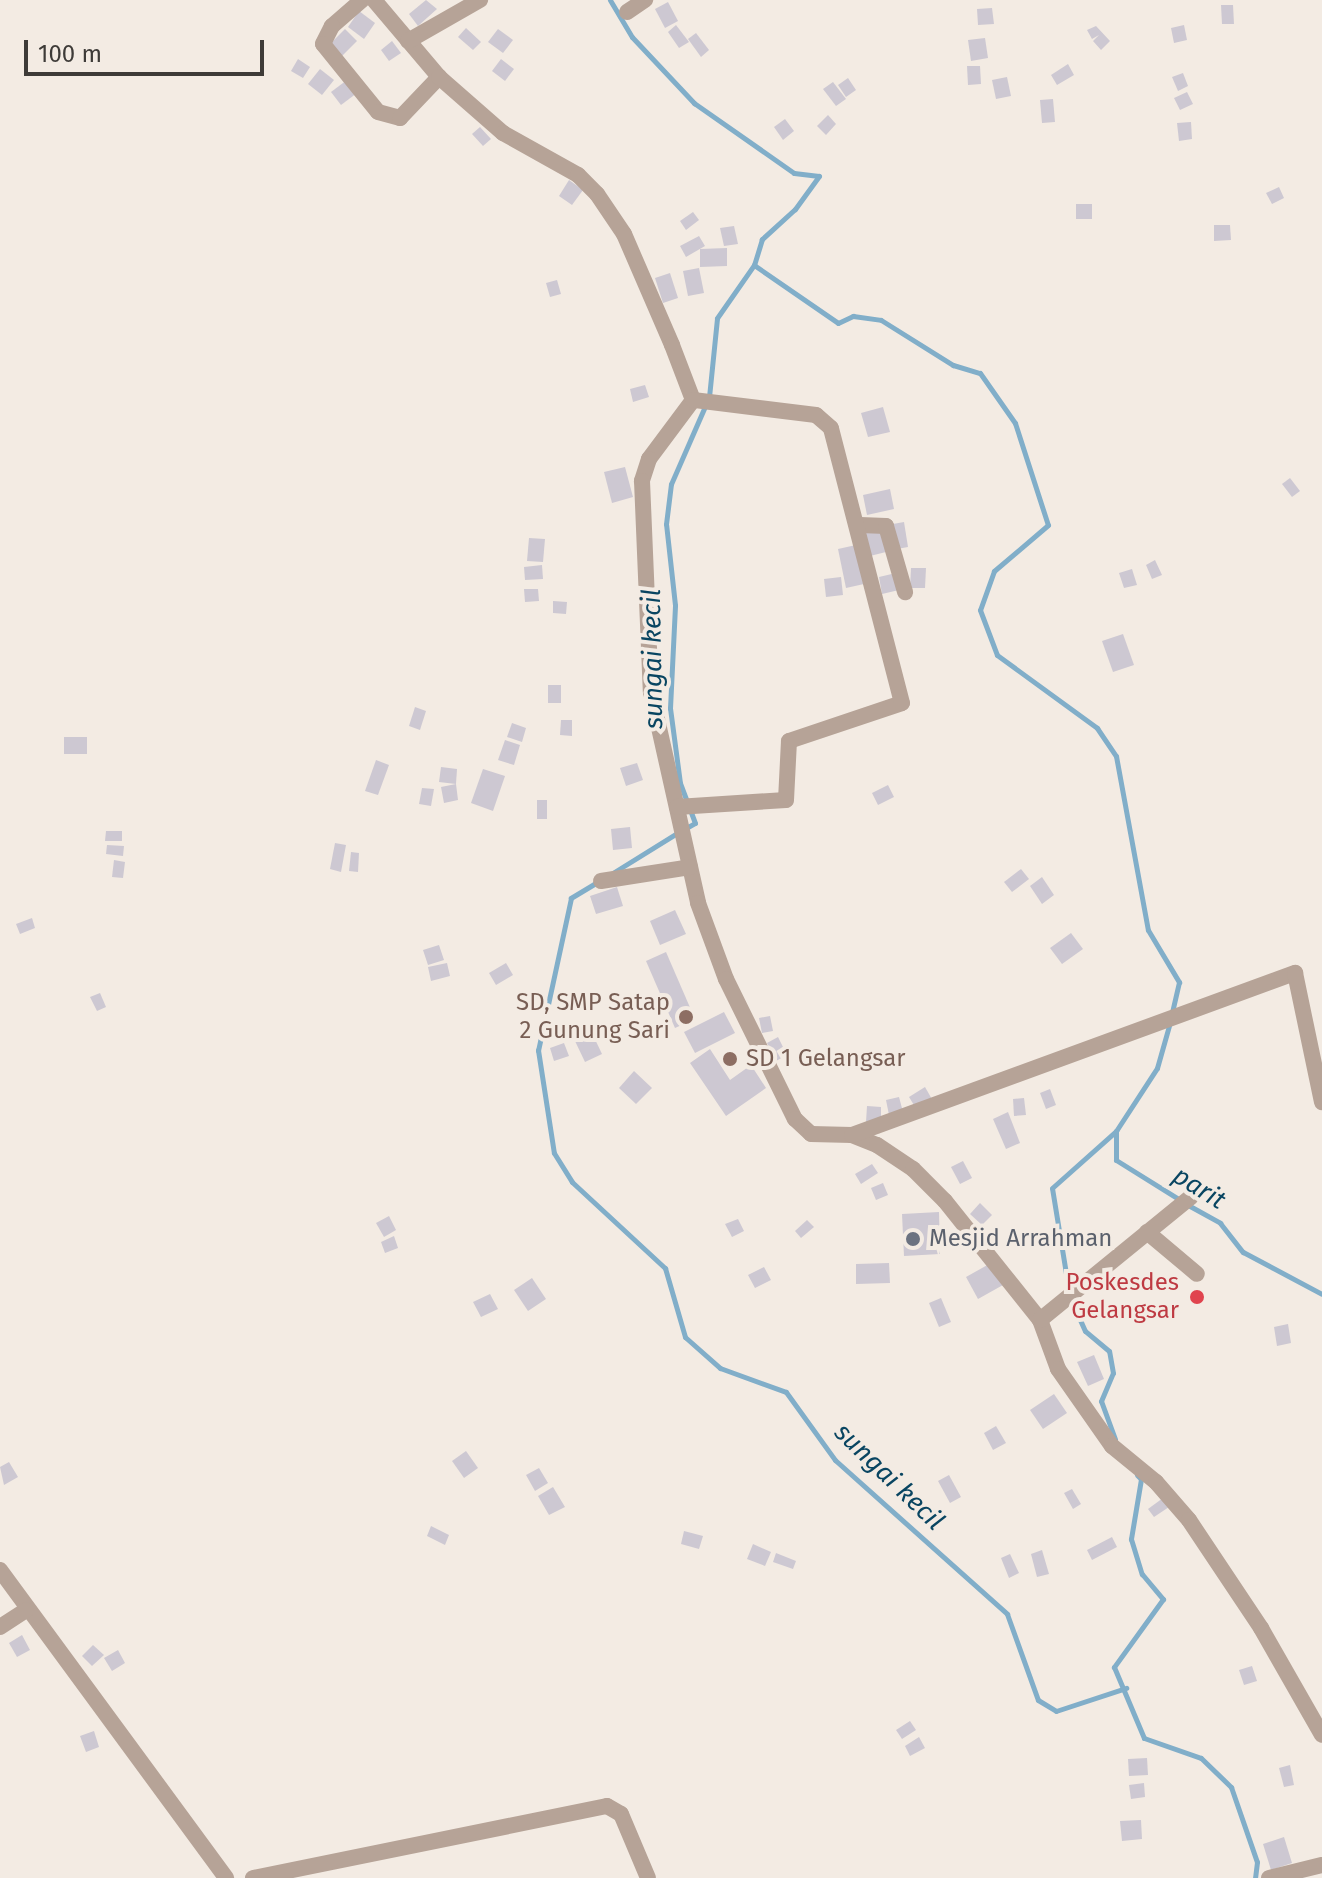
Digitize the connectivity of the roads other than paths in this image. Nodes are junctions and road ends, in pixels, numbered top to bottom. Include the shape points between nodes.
1 (362, 0) edge
2 (374, 0) edge
3 (480, 0) edge
4 (645, 0) edge
5 (627, 12) dead end
6 (408, 41) junction
7 (439, 77) junction
8 (693, 400) junction
9 (860, 525) junction
10 (905, 592) dead end
11 (684, 809) junction
12 (690, 867) junction
13 (601, 881) dead end
14 (1322, 1102) edge
15 (852, 1135) junction
16 (1191, 1197) dead end
17 (1147, 1232) junction
18 (1197, 1274) dead end
19 (1040, 1320) junction
20 (0, 1570) edge
21 (26, 1610) junction
22 (0, 1627) edge
23 (1322, 1735) edge
24 (1322, 1865) edge
25 (226, 1878) edge
26 (253, 1878) edge
27 (648, 1878) edge
28 (1269, 1878) edge

1 - 7 street via 332,26 323,44 378,112 400,118
2 - 6 street
3 - 6 street
4 - 5 street
6 - 7 street
7 - 8 street via 503,133 578,175 597,194 624,234
8 - 9 street via 823,419 831,428
8 - 11 street via 649,459 642,481 651,692
9 - 10 street via 886,526
9 - 11 street via 902,703 789,741 786,800
11 - 12 street
12 - 13 street
12 - 15 street via 726,979 800,1127 821,1137
14 - 15 street via 1295,973
15 - 19 street via 892,1153 923,1179
16 - 17 street
17 - 18 street
17 - 19 street
19 - 23 street via 1058,1369 1112,1446 1189,1520 1261,1628
20 - 21 street
21 - 22 street
21 - 25 street via 131,1743
24 - 28 street
26 - 27 street via 607,1806 623,1817

